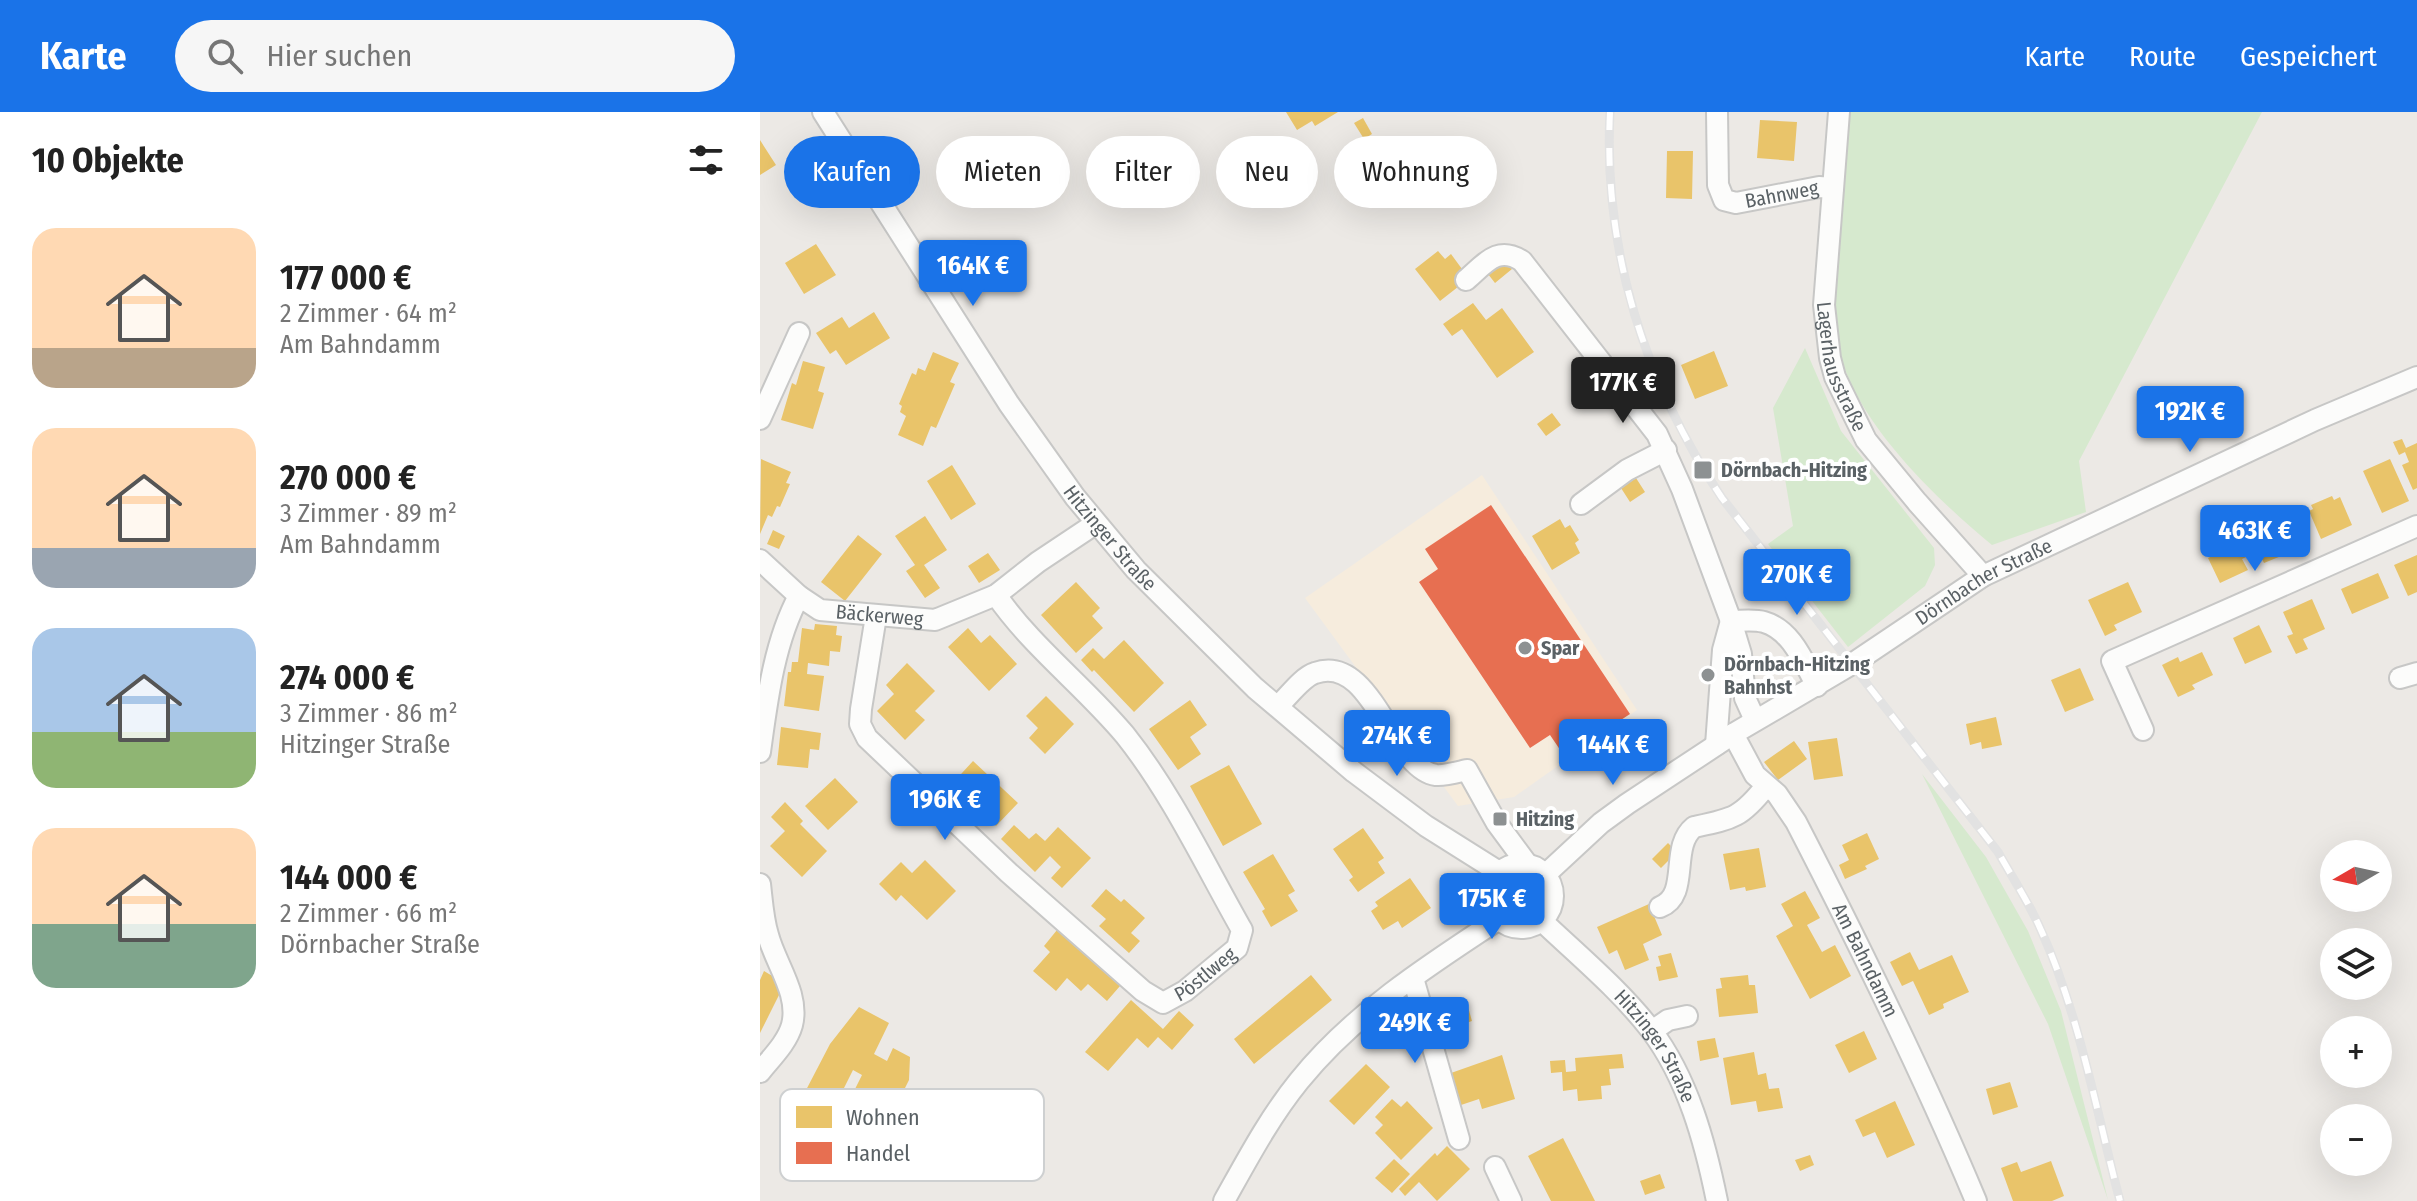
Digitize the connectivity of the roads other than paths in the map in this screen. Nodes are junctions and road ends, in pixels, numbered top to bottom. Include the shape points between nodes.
1 (823, 112) edge
2 (1717, 112) edge
3 (1839, 112) edge
4 (1833, 188) junction
5 (1466, 280) dead end
6 (799, 333) dead end
7 (2417, 377) edge
8 (760, 419) edge
9 (1666, 450) junction
10 (1581, 504) dead end
11 (1095, 524) junction
12 (2417, 526) edge
13 (760, 560) edge
14 (1983, 576) junction
15 (996, 595) junction
16 (799, 596) junction
17 (876, 616) junction
18 (1731, 621) junction
19 (1817, 686) junction
20 (1278, 706) junction
21 (1755, 720) junction
22 (2143, 730) dead end
23 (1724, 740) junction
24 (760, 752) edge
25 (1766, 786) junction
26 (1527, 864) junction
27 (1499, 872) junction
28 (1546, 874) junction
29 (760, 884) edge
30 (1660, 907) dead end
31 (1499, 919) junction
32 (1542, 921) junction
33 (763, 933) edge
34 (1413, 978) junction
35 (1687, 1016) dead end
36 (1652, 1031) junction
37 (760, 1072) edge
38 (1459, 1139) dead end
39 (1495, 1167) dead end
40 (1224, 1201) edge
41 (1511, 1201) edge
42 (1717, 1201) edge
43 (1976, 1201) edge

1 - 11 street, Hitzinger Straße via 1009,404
2 - 4 street, Bahnweg via 1718,185 1724,200 1736,203
3 - 4 street, Lagerhausstraße
4 - 14 street, Lagerhausstraße via 1824,305 1830,358 1843,396 1866,440
5 - 9 street via 1500,255 1522,261
6 - 8 street
7 - 14 street, Dörnbacher Straße
9 - 10 street via 1627,470
9 - 18 street
11 - 15 street, Bäckerweg
11 - 20 street, Hitzinger Straße via 1216,651
12 - 22 street via 2112,661
13 - 16 street, Bäckerweg
14 - 19 street, Dörnbacher Straße
15 - 17 street, Bäckerweg via 935,620
15 - 17 street, Pöstlweg via 1125,736 1172,806 1242,930 1237,948 1163,1003 1009,873 867,738 860,724 861,709
16 - 17 street, Bäckerweg via 820,610
16 - 24 street via 782,637
18 - 19 street via 1762,621 1776,627
18 - 21 street via 1745,698
18 - 23 street via 1723,650
19 - 21 street, Dörnbacher Straße
20 - 26 street via 1313,673 1337,670 1358,684 1417,764 1435,775 1467,770
20 - 27 street, Hitzinger Straße via 1396,805
21 - 23 street, Dörnbacher Straße
23 - 25 street, Am Bahndamm
23 - 28 street, Dörnbacher Straße via 1601,823
25 - 30 street via 1739,815 1689,831 1673,897
25 - 43 street, Am Bahndamm via 1786,803 1831,889
26 - 27 street
26 - 28 street
27 - 31 street via 1489,901
28 - 32 street via 1554,895
29 - 33 street
31 - 32 street via 1525,929
31 - 34 street
32 - 36 street, Hitzinger Straße
33 - 37 street via 793,1009 792,1026
34 - 38 street
34 - 40 street via 1351,1026 1298,1082
35 - 36 street
36 - 42 street, Hitzinger Straße via 1692,1108
39 - 41 street

